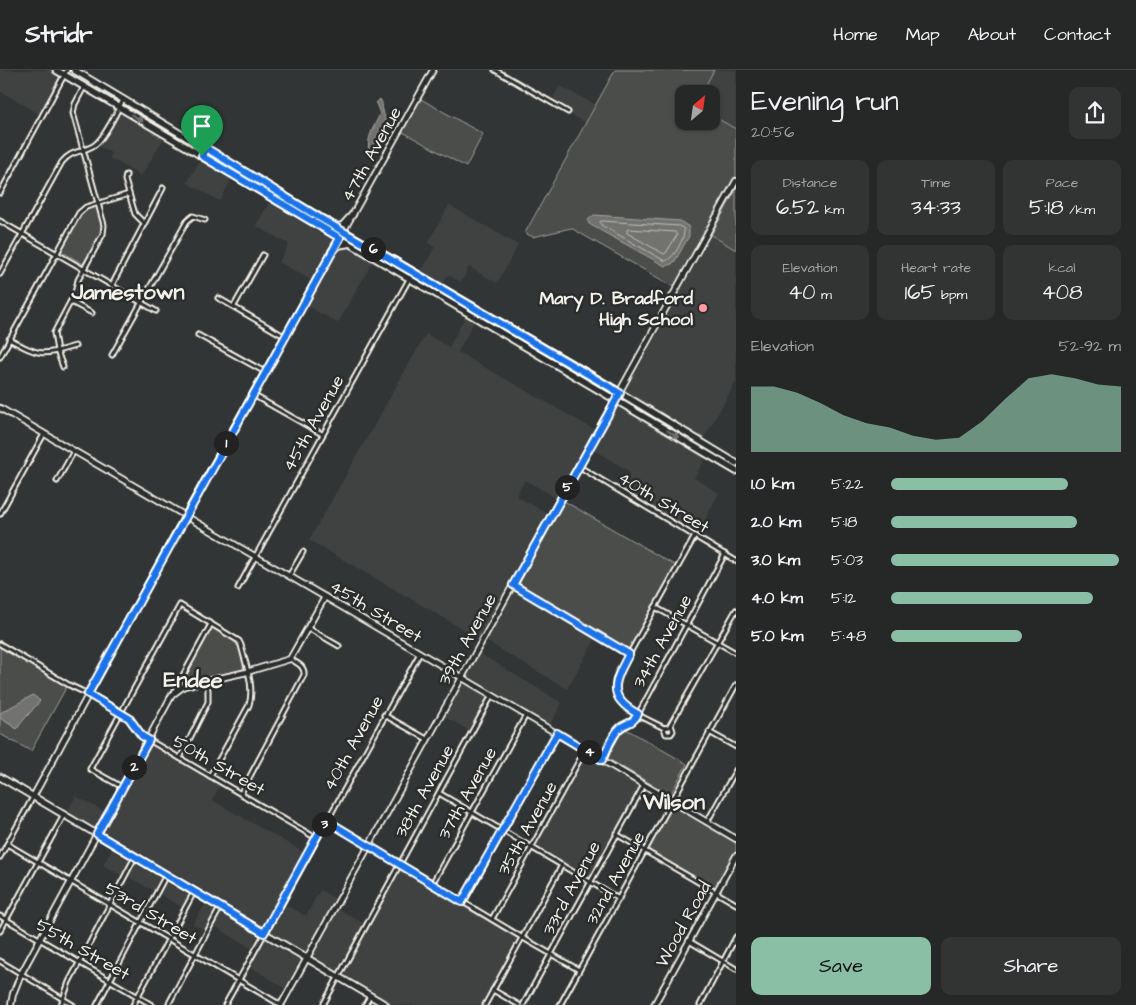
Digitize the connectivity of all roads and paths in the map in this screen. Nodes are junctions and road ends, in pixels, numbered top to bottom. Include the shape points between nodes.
1 (56, 70) edge
2 (74, 70) edge
3 (78, 70) edge
4 (433, 70) edge
5 (495, 70) edge
6 (66, 72) edge
7 (93, 81) junction
8 (84, 87) junction
9 (123, 99) junction
10 (119, 107) junction
11 (568, 112) dead end
12 (206, 148) junction
13 (83, 150) junction
14 (202, 156) junction
15 (126, 175) dead end
16 (736, 181) edge
17 (163, 188) dead end
18 (0, 194) edge
19 (129, 194) junction
20 (98, 204) junction
21 (353, 214) junction
22 (205, 220) dead end
23 (0, 221) edge
24 (144, 223) junction
25 (334, 226) junction
26 (344, 231) junction
27 (22, 234) junction
28 (340, 238) junction
29 (349, 244) junction
30 (332, 251) junction
31 (56, 253) junction
32 (263, 255) dead end
33 (84, 269) junction
34 (413, 272) junction
35 (0, 274) edge
36 (409, 279) junction
37 (112, 285) junction
38 (218, 298) dead end
39 (71, 302) junction
40 (142, 302) junction
41 (234, 306) junction
42 (156, 311) dead end
43 (92, 313) dead end
44 (198, 336) dead end
45 (284, 336) junction
46 (9, 339) junction
47 (75, 346) dead end
48 (57, 351) junction
49 (112, 355) dead end
50 (0, 357) edge
51 (62, 367) dead end
52 (265, 372) junction
53 (620, 393) junction
54 (253, 395) junction
55 (616, 400) junction
56 (0, 408) edge
57 (642, 415) junction
58 (665, 420) junction
59 (44, 434) junction
60 (322, 434) junction
61 (74, 451) junction
62 (736, 462) edge
63 (578, 466) junction
64 (736, 471) edge
65 (57, 481) dead end
66 (0, 514) edge
67 (185, 516) junction
68 (695, 536) junction
69 (303, 552) dead end
70 (725, 554) junction
71 (256, 557) junction
72 (736, 561) edge
73 (289, 576) junction
74 (513, 585) junction
75 (238, 588) dead end
76 (325, 597) junction
77 (654, 607) junction
78 (736, 610) edge
79 (211, 624) junction
80 (686, 624) junction
81 (308, 628) junction
82 (718, 642) junction
83 (0, 644) edge
84 (339, 646) dead end
85 (420, 653) junction
86 (629, 654) junction
87 (736, 654) edge
88 (290, 659) junction
89 (247, 672) junction
90 (462, 678) junction
91 (206, 682) junction
92 (736, 685) edge
93 (88, 694) junction
94 (172, 695) junction
95 (492, 695) junction
96 (121, 712) junction
97 (384, 715) junction
98 (526, 715) junction
99 (640, 715) junction
100 (671, 726) junction
101 (664, 728) junction
102 (709, 732) junction
103 (557, 733) junction
104 (149, 740) junction
105 (428, 740) junction
106 (736, 747) edge
107 (585, 750) junction
108 (180, 758) junction
109 (602, 760) junction
110 (736, 770) edge
111 (210, 776) junction
112 (0, 777) edge
113 (644, 784) junction
114 (123, 788) junction
115 (241, 793) junction
116 (439, 793) junction
117 (33, 797) junction
118 (672, 801) junction
119 (472, 813) junction
120 (64, 815) junction
121 (326, 820) junction
122 (707, 823) junction
123 (502, 830) junction
124 (97, 834) junction
125 (616, 834) junction
126 (316, 838) junction
127 (736, 839) edge
128 (7, 844) junction
129 (368, 846) junction
130 (532, 848) junction
131 (645, 851) junction
132 (736, 856) edge
133 (0, 857) edge
134 (135, 857) junction
135 (37, 862) junction
136 (400, 864) junction
137 (562, 865) junction
138 (166, 875) junction
139 (72, 882) junction
140 (590, 882) junction
141 (432, 884) junction
142 (194, 892) junction
143 (716, 893) junction
144 (619, 899) junction
145 (462, 902) junction
146 (110, 904) junction
147 (736, 904) edge
148 (220, 907) junction
149 (0, 916) edge
150 (492, 919) junction
151 (6, 920) junction
152 (140, 922) junction
153 (0, 931) edge
154 (264, 933) junction
155 (736, 937) edge
156 (523, 938) junction
157 (168, 939) junction
158 (41, 940) junction
159 (689, 940) junction
160 (551, 954) junction
161 (196, 955) junction
162 (308, 958) junction
163 (0, 961) edge
164 (723, 961) junction
165 (79, 962) junction
166 (736, 969) edge
167 (580, 970) junction
168 (21, 974) junction
169 (338, 976) junction
170 (238, 980) junction
171 (110, 981) junction
172 (493, 990) junction
173 (370, 996) junction
174 (137, 997) junction
175 (64, 1000) junction
176 (11, 1005) edge
177 (61, 1005) edge
178 (73, 1005) edge
179 (97, 1005) edge
180 (132, 1005) edge
181 (152, 1005) edge
182 (168, 1005) edge
183 (225, 1005) edge
184 (282, 1005) edge
185 (323, 1005) edge
186 (365, 1005) edge
187 (386, 1005) edge
188 (485, 1005) edge
189 (518, 1005) edge
190 (524, 1005) edge
191 (560, 1005) edge
192 (654, 1005) edge
193 (700, 1005) edge

1 - 6 main road
2 - 7 main road
3 - 7 main road
4 - 21 street, 47th Avenue
5 - 11 street
6 - 8 main road
6 - 18 street
7 - 9 main road
8 - 10 main road
8 - 13 street via 73,112
9 - 10 street
9 - 12 main road
10 - 13 street via 95,146
10 -> 14 main road
12 - 14 main road
12 - 25 main road
13 - 20 street
13 - 27 street via 72,152 62,162
14 - 28 main road
15 - 19 street
16 - 53 street, 39th Avenue
17 - 24 street
19 - 20 street
19 - 24 street via 135,214
20 - 31 street via 79,212
20 - 33 street via 103,234
21 - 25 main road via 342,226
21 - 26 street, 47th Avenue
22 - 40 street via 193,216 187,221
23 - 27 street
24 - 37 street
25 - 26 main road
26 - 28 street, 47th Avenue
26 - 34 main road
27 - 31 street
27 - 35 street
28 - 29 main road
28 - 30 street, 47th Avenue
29 - 30 main road
29 - 36 main road
30 - 45 street, 47th Avenue
31 - 33 street
31 - 46 street
32 - 41 street
33 - 37 street
33 - 39 street
34 - 36 street, 45th Avenue
34 - 53 main road
36 - 55 main road
36 - 60 street, 45th Avenue
37 - 40 street
38 - 41 street
39 - 43 street
39 - 48 street via 54,333
40 - 42 street
40 - 49 street
41 - 45 street
44 - 52 street
45 - 52 street, 47th Avenue
46 - 48 street via 31,351 44,354
46 - 50 street
47 - 48 street
48 - 51 street
52 - 54 street, 47th Avenue
53 - 55 street, 39th Avenue
53 - 58 main road
54 - 60 street
54 - 67 street, 47th Avenue
55 - 57 main road
55 - 63 street, 39th Avenue
56 - 59 street, 45th Street
57 - 58 main road via 661,423
57 -> 64 main road
58 - 62 main road
59 - 61 street, 45th Street
59 - 66 street
60 - 71 street, 45th Avenue
61 - 65 street
61 - 67 street, 45th Street
63 - 68 street, 40th Street
63 - 74 street, 39th Avenue
67 - 71 street, 45th Street
67 - 93 street, 47th Avenue
68 - 70 street, 40th Street
68 - 77 street
69 - 73 street
70 - 72 street, 40th Street
70 - 80 street, 34th Avenue
71 - 73 street, 45th Street
71 - 75 street, 45th Avenue
73 - 76 street, 45th Street
74 - 86 street
74 - 90 street, 39th Avenue
76 - 81 street
76 - 85 street, 45th Street
77 - 80 street
77 - 86 street
78 - 82 street
79 - 89 street via 241,645
79 - 94 street
79 - 96 street via 180,605
80 - 82 street
80 - 99 street, 34th Avenue
81 - 84 street
81 - 88 street
82 - 87 street
82 - 100 street
83 - 93 street, 50th Street
85 - 90 street, 45th Street
85 - 97 street, 40th Avenue
86 - 99 street via 617,676 616,692 621,702
88 - 89 street
88 - 115 street via 301,666 304,676
89 - 91 street
89 - 111 street via 252,697
90 - 95 street, 45th Street
90 - 105 street, 39th Avenue
91 - 94 street via 184,686
91 - 108 street via 208,702
92 - 102 street, 32nd Avenue
93 - 96 street, 50th Street
93 - 117 street, 47th Avenue
94 - 104 street
95 - 98 street, 45th Street
95 - 116 street, 38th Avenue
96 - 104 street, 50th Street
96 - 114 street via 90,769
97 - 105 street
97 - 121 street, 40th Avenue
98 - 103 street, 45th Street
98 - 119 street, 37th Avenue
99 - 101 street
99 - 109 street, 34th Avenue via 622,726
100 - 101 street
100 - 101 street via 671,734 666,734
102 - 106 street
102 - 118 street, 32nd Avenue
103 - 107 street, 45th Street
103 - 123 street
104 - 108 street, 50th Street
104 - 114 street
105 - 129 street, 39th Avenue
107 - 109 street, 45th Street
107 - 130 street, 35th Avenue
108 - 111 street, 50th Street
109 - 113 street, 45th Street
110 - 122 street
111 - 115 street, 50th Street
112 - 117 main road
113 - 118 street, 45th Street
113 - 125 street, 33rd Avenue
114 - 124 street
115 - 126 street, 50th Street
116 - 119 street
116 - 136 street, 38th Avenue
117 - 120 main road
117 - 128 street, 47th Avenue
118 - 122 street, 45th Street
118 - 131 street, 32nd Avenue
119 - 123 street
119 - 141 street, 37th Avenue
120 - 124 main road
120 - 135 street
121 - 126 street, 40th Avenue
121 - 129 street
122 - 127 street, 45th Street
123 - 130 street
123 - 145 street
124 - 134 main road
124 - 139 street
125 - 131 street
125 - 140 street, 33rd Avenue
126 - 154 street, 40th Avenue
128 - 133 street, 47th Avenue
128 - 135 street, 53rd Street
129 - 136 street
129 - 162 street, 39th Avenue
130 - 137 street
130 - 150 street, 35th Avenue
131 - 143 street
131 - 144 street, 32nd Avenue
132 - 143 street, Wood Road
134 - 138 main road
134 - 146 street
135 - 139 street, 53rd Street
135 - 151 street
136 - 141 street
136 - 169 street, 38th Avenue
137 - 140 street
137 - 156 street
138 - 142 main road
138 - 152 street
139 - 146 street, 53rd Street
139 - 158 street
140 - 144 street
140 - 160 street, 33rd Avenue
141 - 145 street
142 - 148 main road
142 - 157 street
143 - 147 street
143 - 159 street, Wood Road
144 - 167 street, 32nd Avenue
145 - 150 street
146 - 152 street, 53rd Street
146 - 165 street
148 - 154 main road
148 - 161 street
149 - 151 street, 55th Street
150 - 156 street
151 - 153 street
151 - 158 street, 55th Street
152 - 157 street, 53rd Street
152 - 171 street
154 - 162 main road
154 - 170 street, 40th Avenue
155 - 164 street
156 - 160 street
156 - 172 street
157 - 161 street, 53rd Street
157 - 174 street
158 - 165 street, 55th Street
158 - 168 street
159 - 164 street
159 - 192 street, Wood Road
160 - 167 street
160 - 190 street, 33rd Avenue
161 - 170 street, 53rd Street
161 - 182 street
162 - 169 main road
162 - 184 street, 39th Avenue
163 - 168 street
164 - 166 street
164 - 193 street
165 - 171 street, 55th Street
165 - 175 street
167 - 191 street, 32nd Avenue
168 - 175 street
168 - 176 street
169 - 173 main road
169 - 185 street, 38th Avenue
170 - 183 street, 40th Avenue
170 - 184 street, 53rd Street
171 - 174 street, 55th Street
171 - 179 street
172 - 188 street
172 - 189 street
173 - 186 street
173 - 187 main road
174 - 180 street
174 - 181 street, 55th Street
175 - 177 street
175 - 178 street

